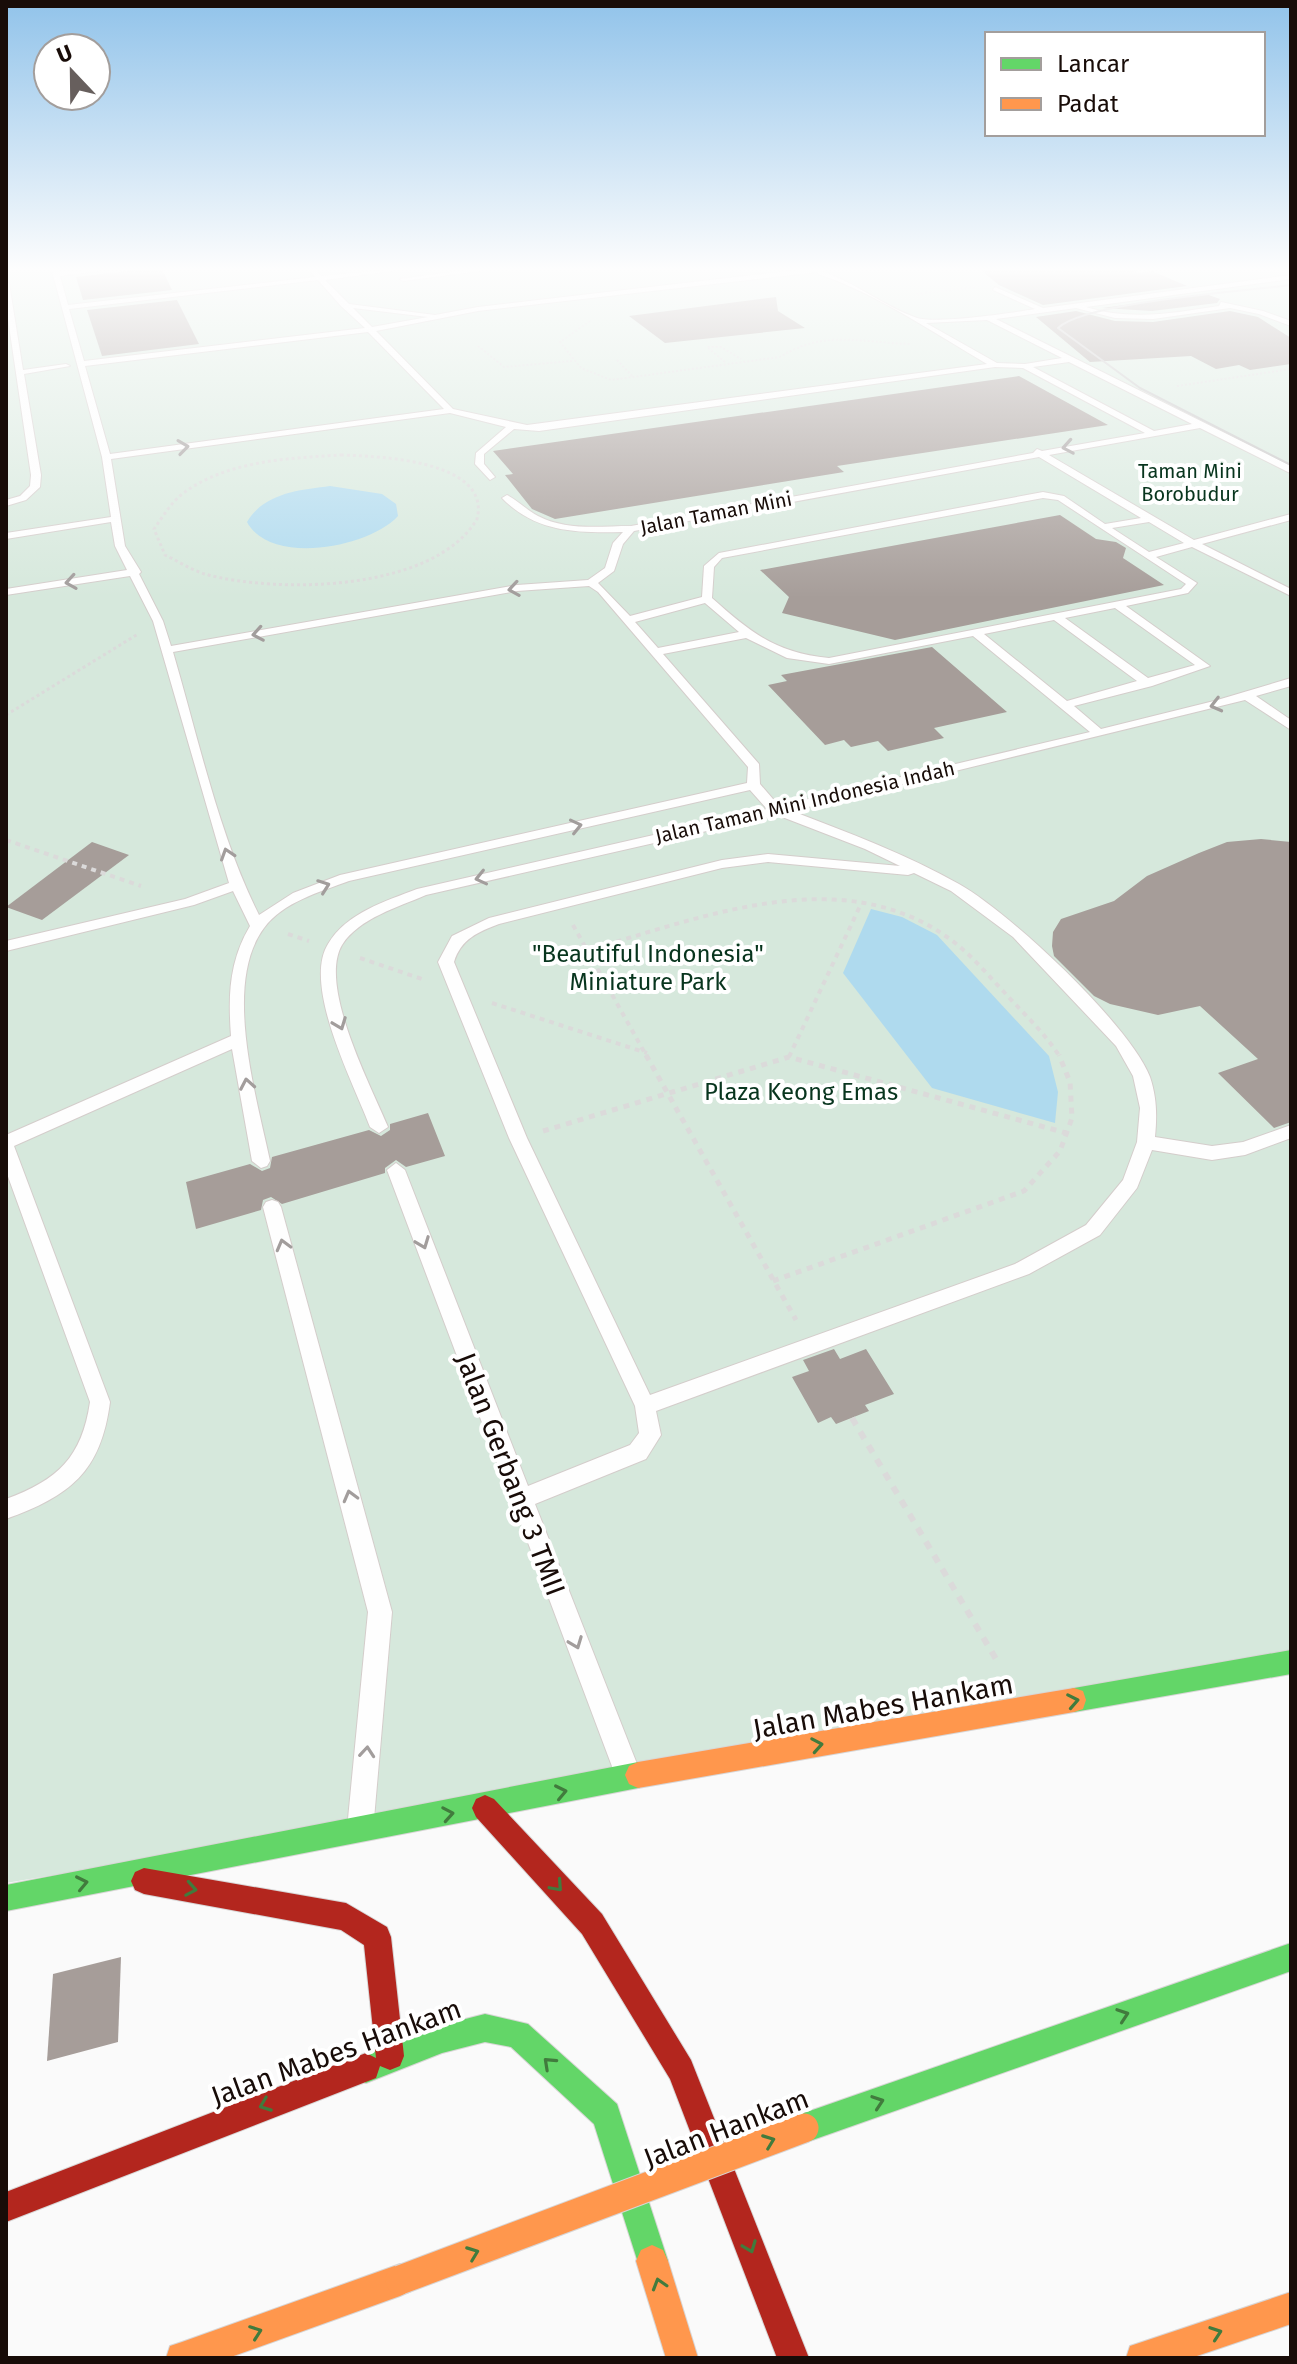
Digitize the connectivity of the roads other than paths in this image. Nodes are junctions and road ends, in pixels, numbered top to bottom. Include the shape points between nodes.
1 (24, 377) edge
2 (83, 377) edge
3 (419, 377) edge
4 (908, 377) edge
5 (1046, 377) edge
6 (1108, 377) edge
7 (450, 411) junction
8 (1200, 425) junction
9 (510, 428) junction
10 (1152, 433) junction
11 (1037, 452) junction
12 (106, 457) junction
13 (1291, 470) edge
14 (490, 477) dead end
15 (507, 498) dead end
16 (6, 503) edge
17 (1291, 517) edge
18 (115, 519) junction
19 (1151, 519) junction
20 (1103, 527) junction
21 (631, 529) junction
22 (6, 536) edge
23 (1189, 542) junction
24 (1148, 556) junction
25 (136, 572) junction
26 (591, 583) junction
27 (6, 592) edge
28 (1291, 593) edge
29 (707, 599) junction
30 (1117, 604) junction
31 (1056, 616) junction
32 (629, 620) junction
33 (975, 632) junction
34 (747, 634) junction
35 (165, 650) junction
36 (657, 652) junction
37 (1291, 682) edge
38 (1148, 684) junction
39 (1248, 696) junction
40 (1065, 705) junction
41 (1291, 726) edge
42 (1099, 733) junction
43 (753, 785) junction
44 (775, 809) junction
45 (919, 872) junction
46 (237, 885) junction
47 (257, 925) junction
48 (6, 946) edge
49 (239, 1039) junction
50 (379, 1127) dead end
51 (1291, 1131) edge
52 (1146, 1142) junction
53 (6, 1144) edge
54 (261, 1161) dead end
55 (396, 1170) dead end
56 (272, 1207) dead end
57 (645, 1406) junction
58 (520, 1500) junction
59 (6, 1509) edge
60 (1291, 1662) edge
61 (629, 1777) junction
62 (485, 1808) junction
63 (360, 1829) junction
64 (114, 1876) junction
65 (6, 1898) edge
66 (1291, 1957) edge
67 (390, 2056) junction
68 (6, 2207) edge
69 (1291, 2308) edge
70 (182, 2358) edge
71 (682, 2358) edge
72 (793, 2358) edge
73 (1142, 2358) edge

1 - 16 lane via 35,487
2 - 12 lane
3 - 7 lane
4 - 9 lane via 570,425
5 - 10 lane
6 - 8 lane
7 - 9 lane via 484,416
12 -> 7 lane
8 - 10 lane, Jalan Taman Mini
8 - 13 lane
9 - 14 lane via 480,453 479,464
10 -> 11 lane, Jalan Taman Mini
11 - 19 lane
11 - 21 lane, Jalan Taman Mini
12 - 18 lane
15 - 21 lane via 545,525
17 - 23 lane
18 - 22 lane
18 - 25 lane via 120,546
19 - 20 lane
19 - 23 lane
20 - 24 lane
20 - 29 lane via 1061,498 1043,495 719,556 709,566
21 - 26 lane, Jalan Taman Mini via 618,543 610,569
23 - 24 lane
23 - 28 lane
24 - 30 lane via 1191,587
25 -> 27 lane
25 - 35 lane
26 - 32 lane
26 -> 35 lane via 517,588
29 - 32 lane
29 - 34 lane
30 - 31 lane
30 - 38 lane via 1204,666
31 - 33 lane
31 - 38 lane
32 - 36 lane
33 - 34 lane via 829,661 774,653
33 - 40 lane
34 - 36 lane
46 -> 35 lane
36 - 43 lane via 754,767
37 - 39 lane, Jalan Taman Mini Indonesia Indah
38 - 40 lane
39 - 41 lane
39 -> 42 lane, Jalan Taman Mini Indonesia Indah
40 - 42 lane
42 - 44 lane, Jalan Taman Mini Indonesia Indah
43 - 44 lane
47 -> 43 lane via 296,896 345,878
44 - 45 lane via 870,846
44 -> 50 lane, Jalan Taman Mini Indonesia Indah via 422,892 351,927 332,948 328,970 333,1003
45 - 52 lane via 956,888 1018,934 1122,1042 1141,1076 1149,1108
45 - 57 lane via 768,858 722,864 463,933 449,947 446,962 518,1138
46 - 47 lane
46 - 48 lane via 189,902
47 - 49 lane via 239,966
49 - 53 lane
54 -> 49 lane
51 - 52 lane via 1245,1148 1212,1153
52 - 57 lane via 1131,1183 1093,1230 1022,1269
53 - 59 lane via 100,1402 98,1433 79,1467 36,1499
55 -> 58 lane, Jalan Gerbang 3 TMII
63 -> 56 lane via 380,1612
57 - 58 lane via 650,1435 638,1452
58 -> 61 lane, Jalan Gerbang 3 TMII
61 -> 60 main road, Jalan Mabes Hankam
62 -> 61 main road, Jalan Mabes Hankam
63 -> 62 main road, Jalan Mabes Hankam
62 -> 72 main road via 592,1924 681,2070
63 - 64 main road, Jalan Mabes Hankam
65 -> 64 main road, Jalan Mabes Hankam
64 -> 67 main road via 346,1917 377,1937
70 -> 66 main road, Jalan Hankam, bridge via 804,2128
67 -> 68 main road, Jalan Mabes Hankam
71 -> 67 main road, Jalan Mabes Hankam via 606,2115 518,2034 485,2028
73 -> 69 main road

